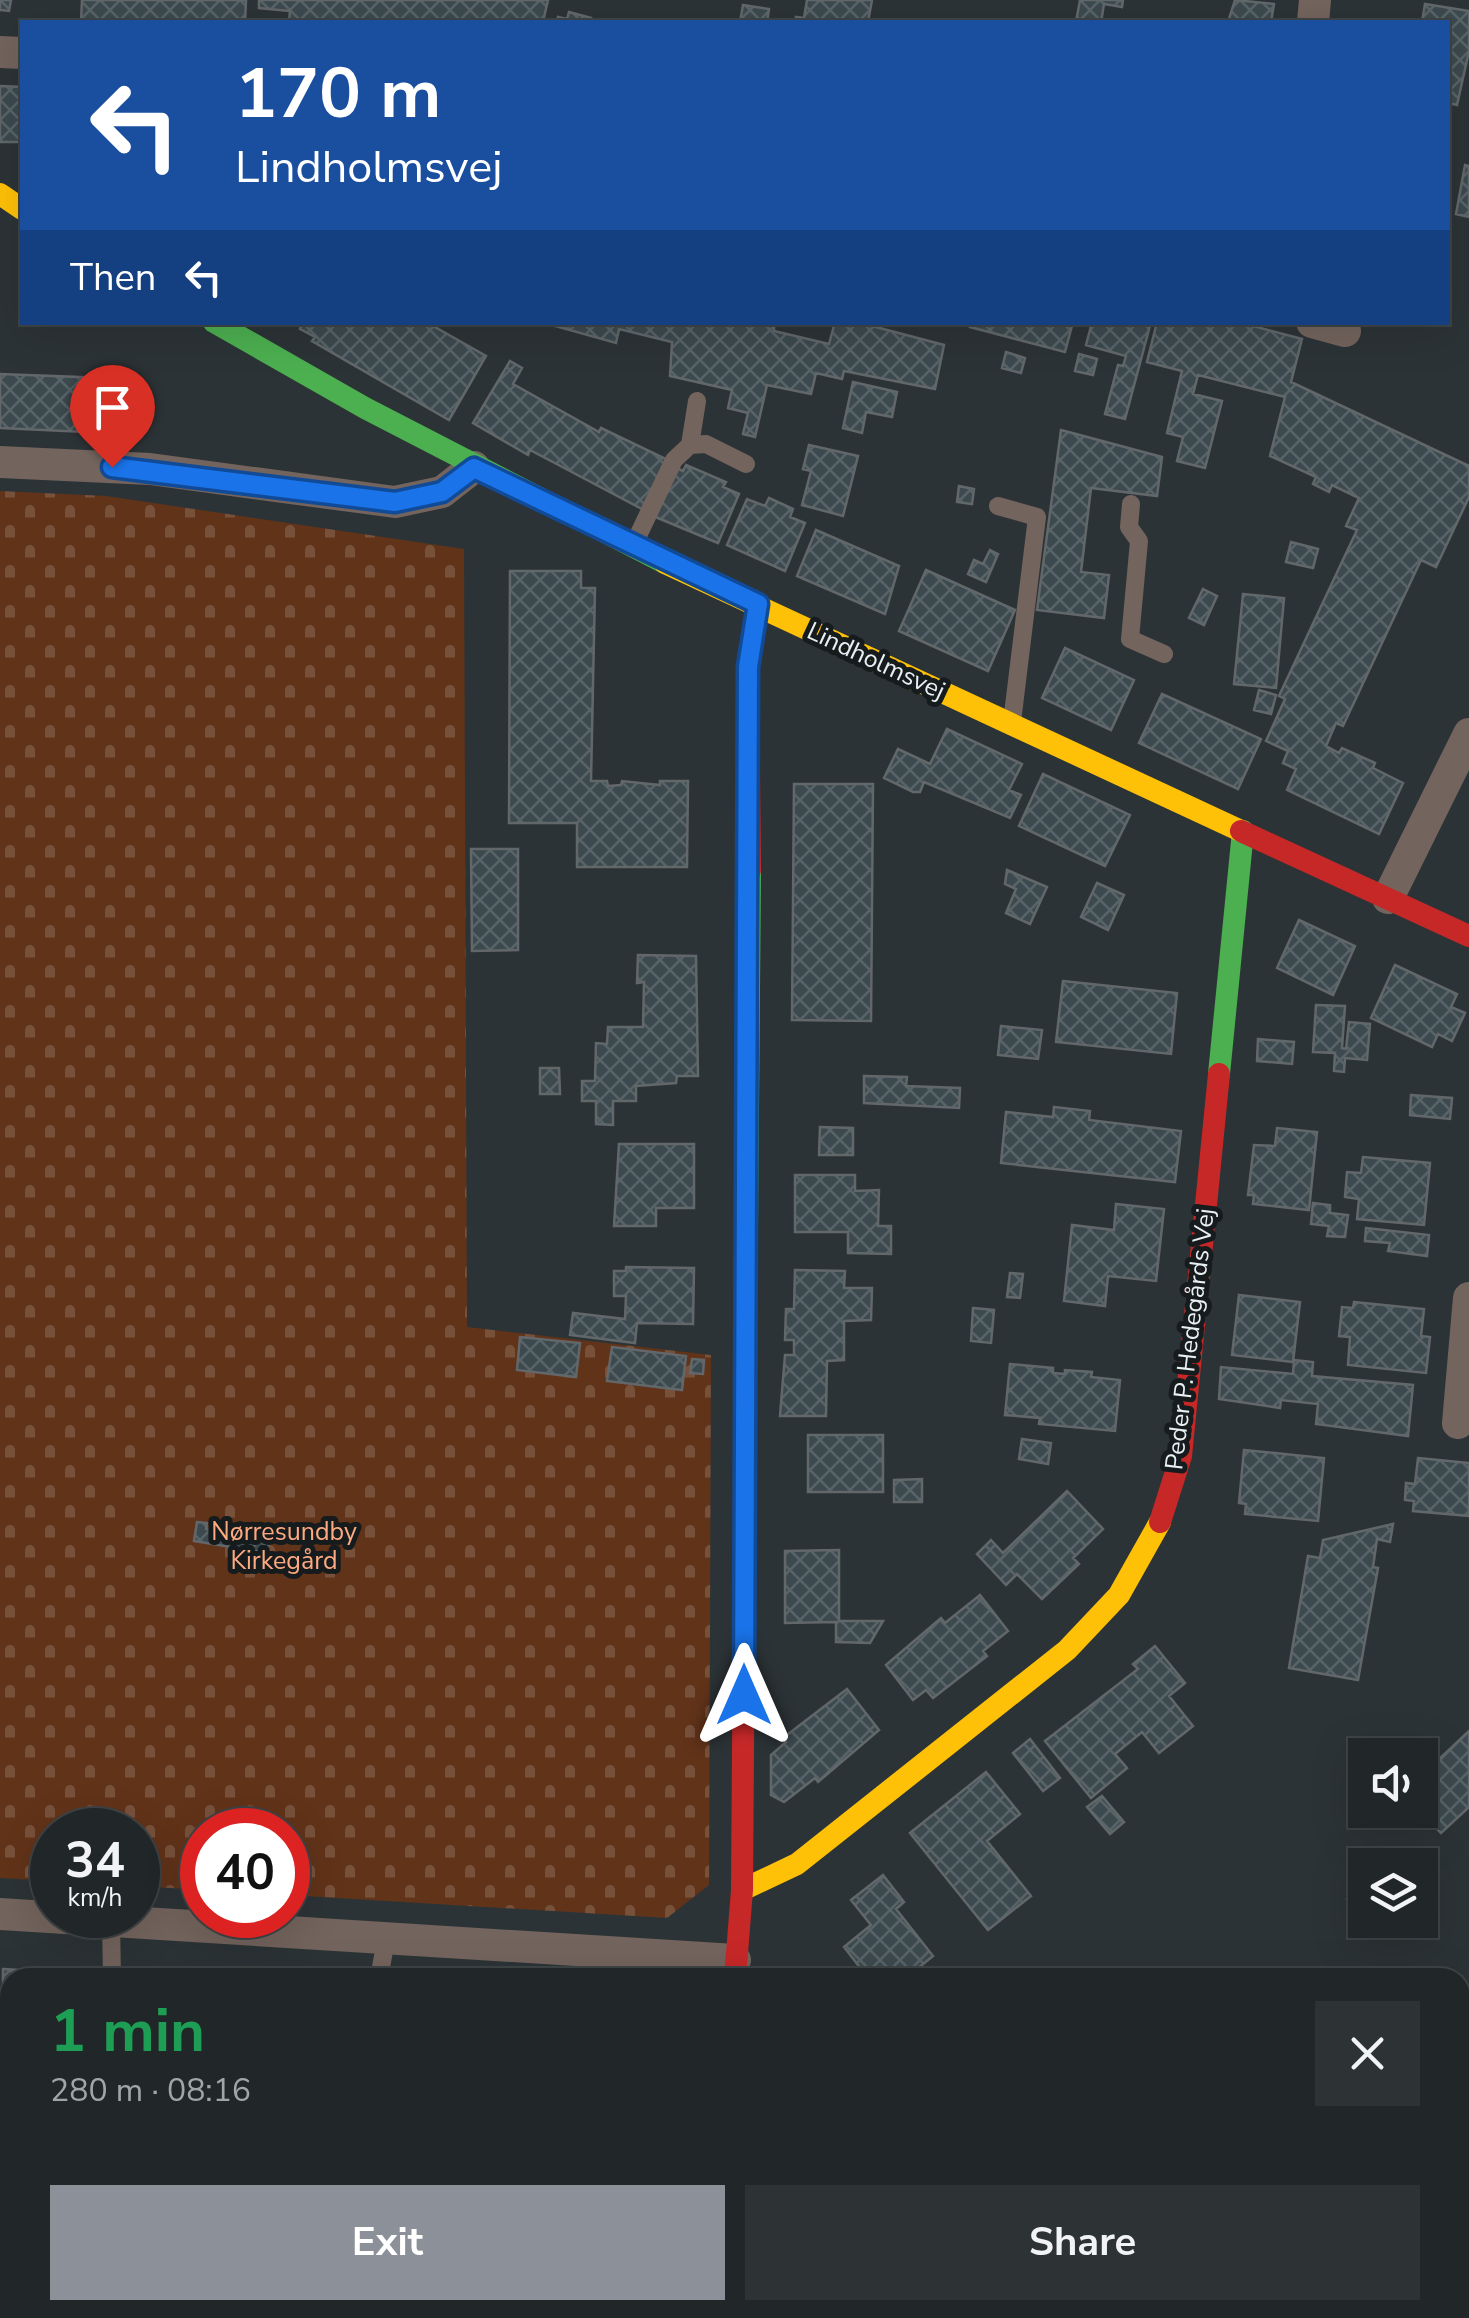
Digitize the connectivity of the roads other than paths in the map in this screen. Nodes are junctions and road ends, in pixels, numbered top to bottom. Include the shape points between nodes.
1 (219, 325) edge
2 (1322, 325) edge
3 (1345, 332) dead end
4 (697, 401) dead end
5 (690, 445) junction
6 (0, 462) edge
7 (746, 464) dead end
8 (474, 468) junction
9 (1131, 504) dead end
10 (998, 506) dead end
11 (634, 545) junction
12 (758, 604) junction
13 (1164, 654) dead end
14 (1012, 723) junction
15 (1469, 734) edge
16 (1243, 831) junction
17 (1388, 898) junction
18 (1469, 936) edge
19 (1469, 1298) edge
20 (1458, 1422) dead end
21 (742, 1890) junction
22 (0, 1914) edge
23 (30, 1916) edge
24 (160, 1924) edge
25 (111, 1938) edge
26 (386, 1940) junction
27 (112, 1968) edge
28 (381, 1968) edge
29 (723, 1968) edge
30 (735, 1968) edge

1 - 8 street, Lindholmsvej
2 - 3 street
4 - 5 lane
5 - 7 lane via 706,444
5 - 11 lane via 674,460
6 - 8 street via 150,469 395,502 442,492
8 - 11 street, Lindholmsvej
9 - 13 lane via 1129,527 1139,542 1130,639
10 - 14 lane via 1036,517
11 - 12 street, Lindholmsvej
12 - 14 street, Lindholmsvej
12 - 21 street via 748,667
14 - 16 street, Lindholmsvej
15 - 17 street
16 - 17 street, Lindholmsvej
16 - 21 street, Peder P. Hedegårds Vej via 1181,1456 1160,1523 1118,1595 1068,1650 797,1864
17 - 18 street, Lindholmsvej
19 - 20 street
21 - 30 street
22 - 23 street
24 - 26 street
25 - 27 lane
26 - 28 lane
26 - 29 street

